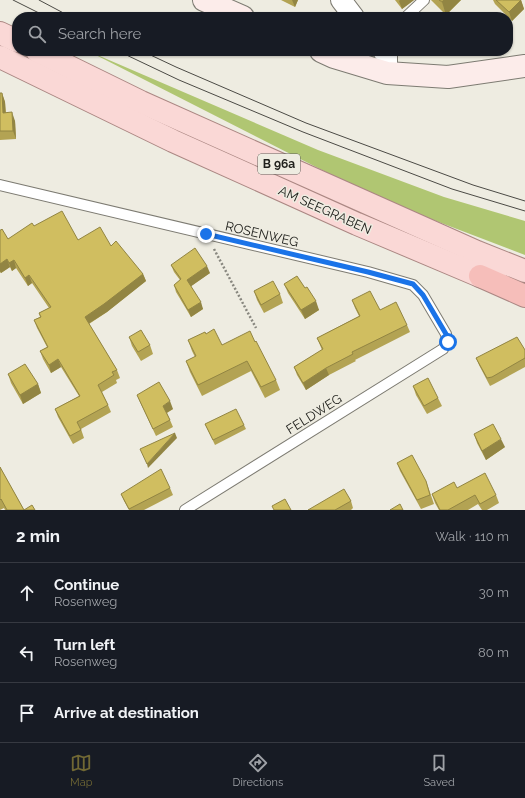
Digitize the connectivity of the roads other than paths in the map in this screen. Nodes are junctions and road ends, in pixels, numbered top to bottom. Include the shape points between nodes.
1 (204, 0) edge
2 (341, 0) edge
3 (424, 0) edge
4 (232, 12) edge
5 (350, 12) edge
6 (411, 12) edge
7 (0, 33) edge
8 (12, 39) edge
9 (47, 56) edge
10 (332, 56) edge
11 (387, 56) edge
12 (0, 57) edge
13 (525, 66) edge
14 (387, 73) junction
15 (0, 185) edge
16 (525, 271) edge
17 (480, 276) junction
18 (525, 291) edge
19 (525, 296) edge
20 (446, 334) joint
21 (184, 510) edge

1 - 4 street
2 - 5 street
3 - 6 lane
7 - 8 main road
9 - 16 main road, AM SEEGRABEN / B 96a via 156,108 476,252
10 - 14 street
11 - 14 street
12 - 17 main road, AM SEEGRABEN / B 96a via 187,147
13 - 14 street via 448,77
15 - 20 lane, ROSENWEG via 413,284 423,295
17 - 18 main road, AM SEEGRABEN / B 96a
17 - 19 highway
20 - 21 lane, FELDWEG via 448,342 443,349

